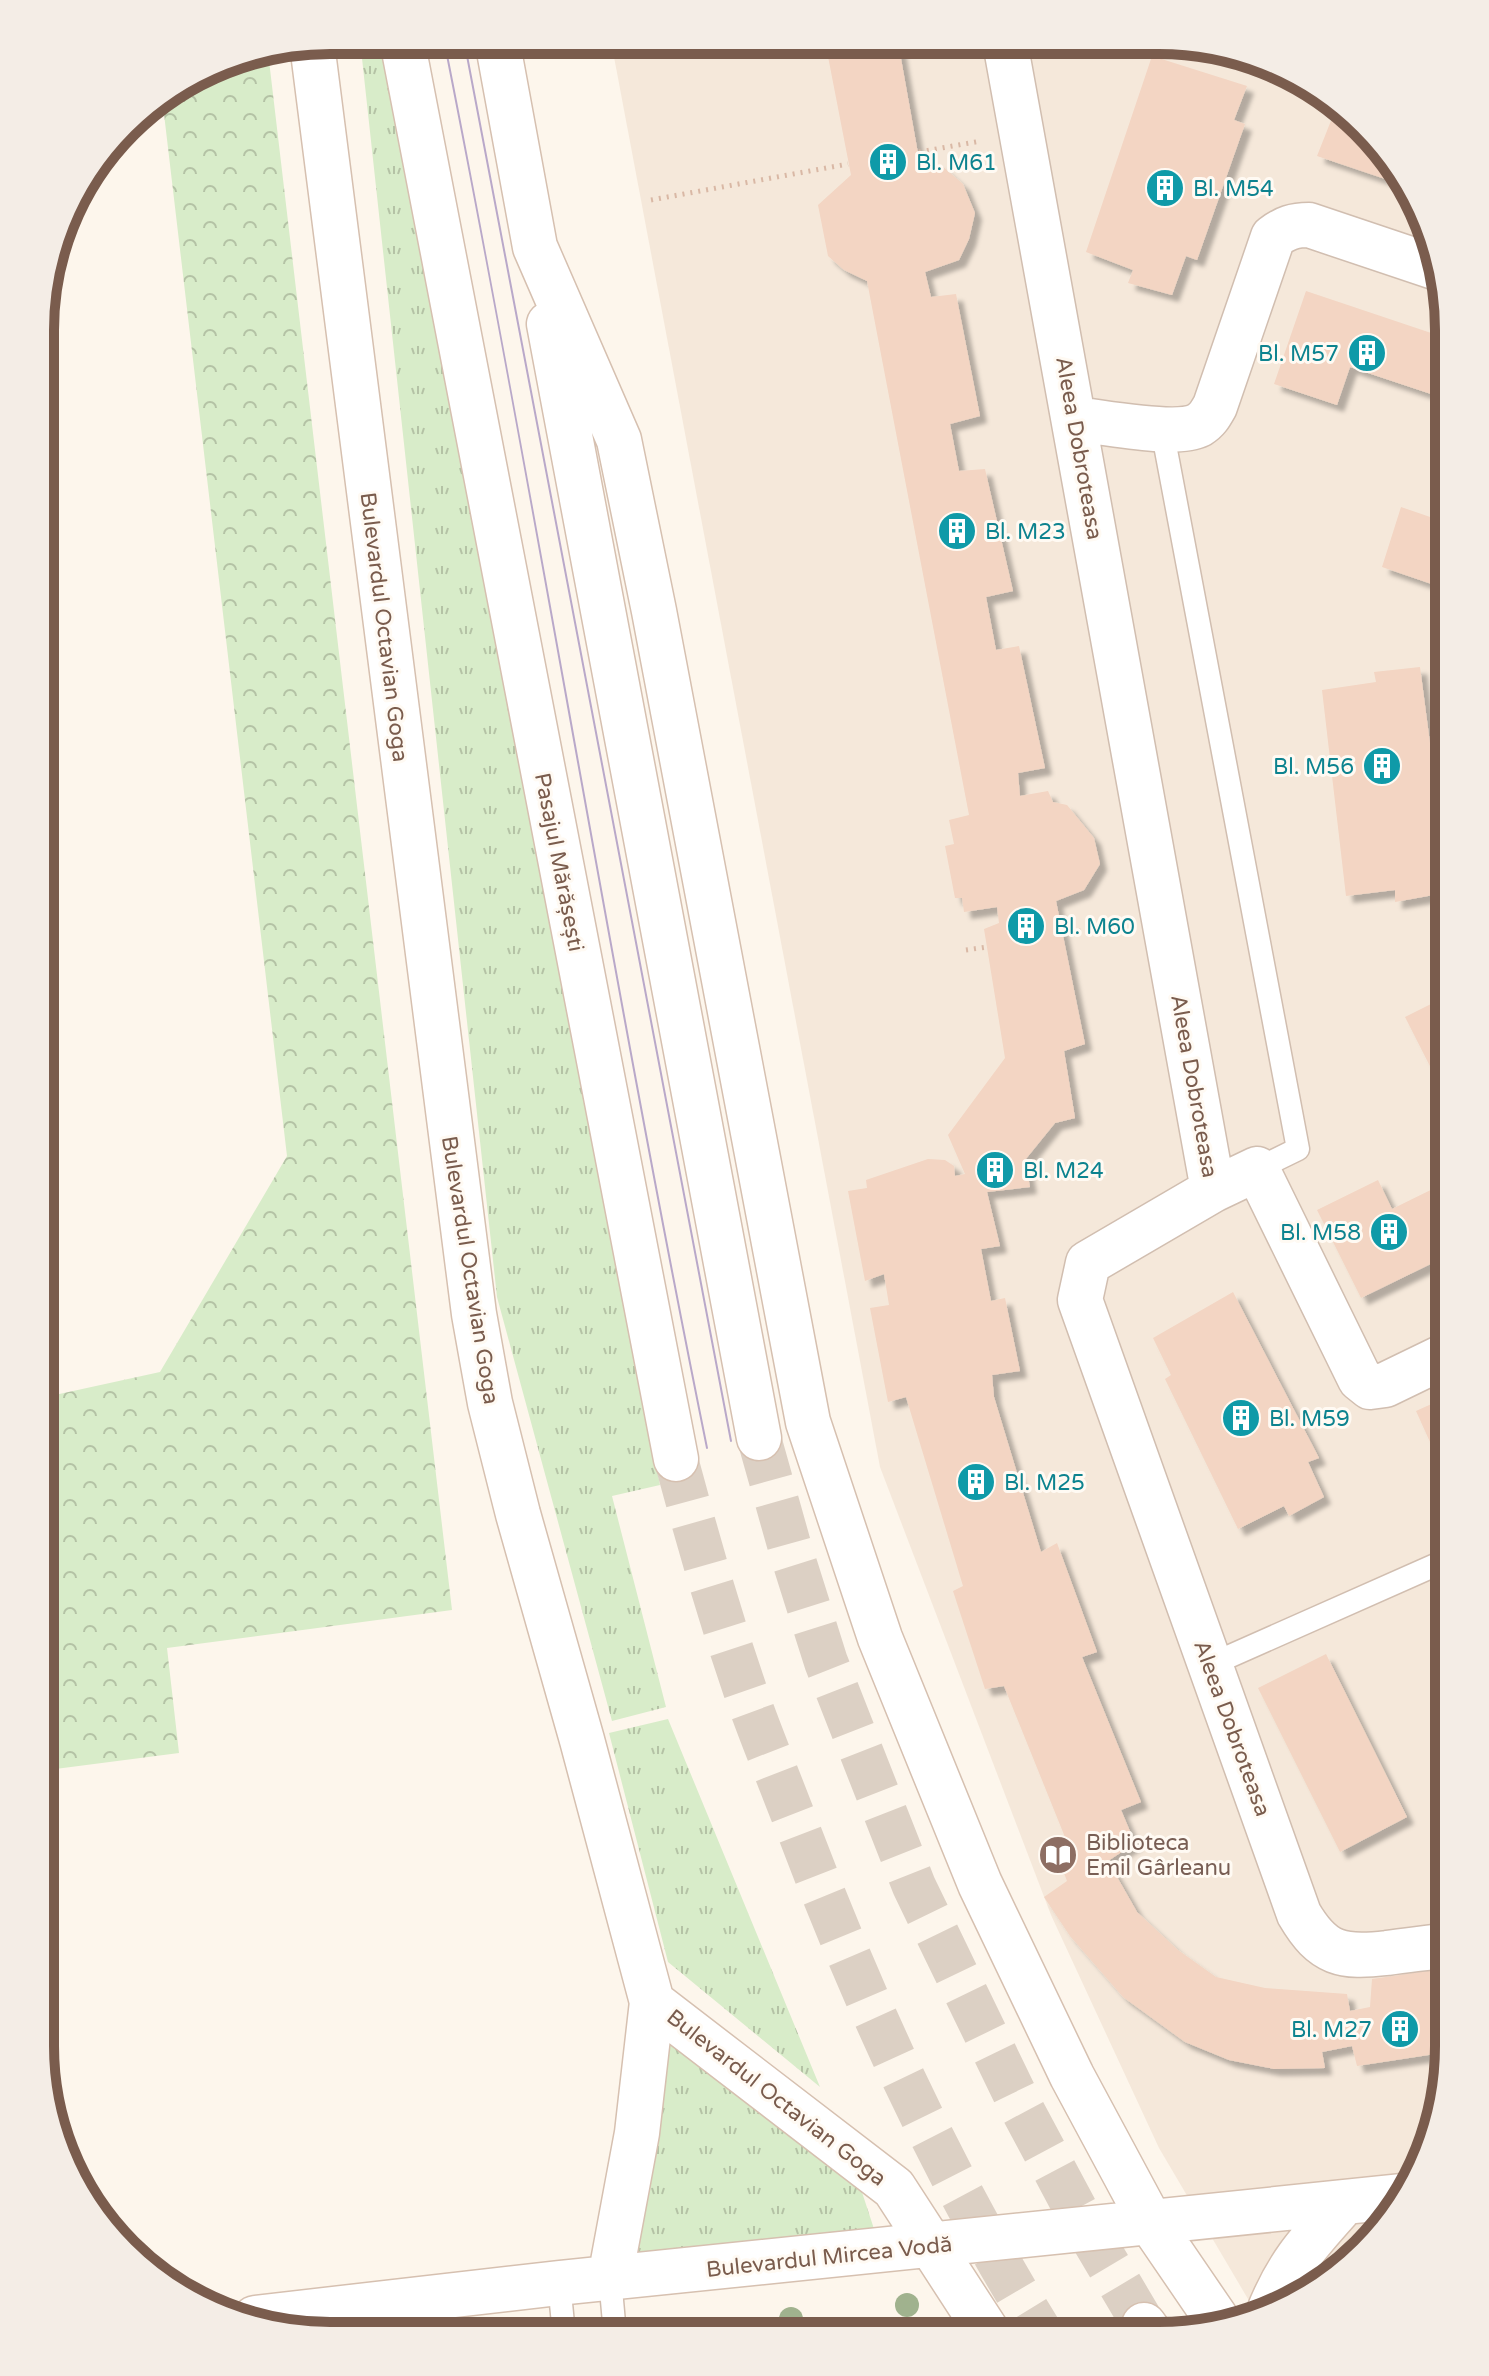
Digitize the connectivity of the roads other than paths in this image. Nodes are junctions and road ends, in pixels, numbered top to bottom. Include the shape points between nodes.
1 (405, 54) edge
2 (500, 54) edge
3 (1007, 54) edge
4 (313, 55) edge
5 (535, 247) junction
6 (1427, 265) edge
7 (1074, 419) junction
8 (1162, 429) junction
9 (1257, 1169) junction
10 (1213, 1190) junction
11 (1434, 1361) edge
12 (759, 1438) tunnel mouth
13 (676, 1459) tunnel mouth
14 (1434, 1566) edge
15 (1210, 1665) junction
16 (1434, 1947) edge
17 (652, 2002) junction
18 (1389, 2198) edge
19 (1344, 2203) junction
20 (1151, 2223) junction
21 (931, 2246) junction
22 (610, 2278) junction
23 (559, 2283) junction
24 (1275, 2296) edge
25 (273, 2316) edge
26 (1215, 2316) edge
27 (563, 2322) edge
28 (614, 2322) edge
29 (981, 2322) edge

1 - 13 street, Pasajul Mărășești
2 - 5 street
3 - 7 street, Aleea Dobroteasa
4 - 17 street, Bulevardul Octavian Goga via 474,1314 518,1514
5 - 12 street
5 - 20 street via 619,440 808,1422 880,1638 980,1884 1072,2076
6 - 8 street via 1309,225 1282,230 1273,237 1209,418 1188,429
7 - 8 street
7 - 10 street, Aleea Dobroteasa
8 - 9 lane via 1298,1149
9 - 10 street
9 - 11 street via 1360,1379 1370,1387 1385,1385
10 - 15 street, Aleea Dobroteasa via 1088,1263 1080,1300
14 - 15 lane
15 - 16 street, Aleea Dobroteasa via 1309,1932 1325,1946 1354,1957
17 - 21 street, Bulevardul Octavian Goga via 894,2188
17 - 22 street via 637,2133
18 - 19 street, Bulevardul Mircea Vodă
19 - 20 street, Bulevardul Mircea Vodă
19 - 24 street via 1305,2246
20 - 21 street, Bulevardul Mircea Vodă
20 - 26 street
21 - 22 street, Bulevardul Mircea Vodă
21 - 29 street, Bulevardul Octavian Goga
22 - 23 street, Bulevardul Mircea Vodă
22 - 28 lane
23 - 25 street, Bulevardul Mircea Vodă
23 - 27 lane

